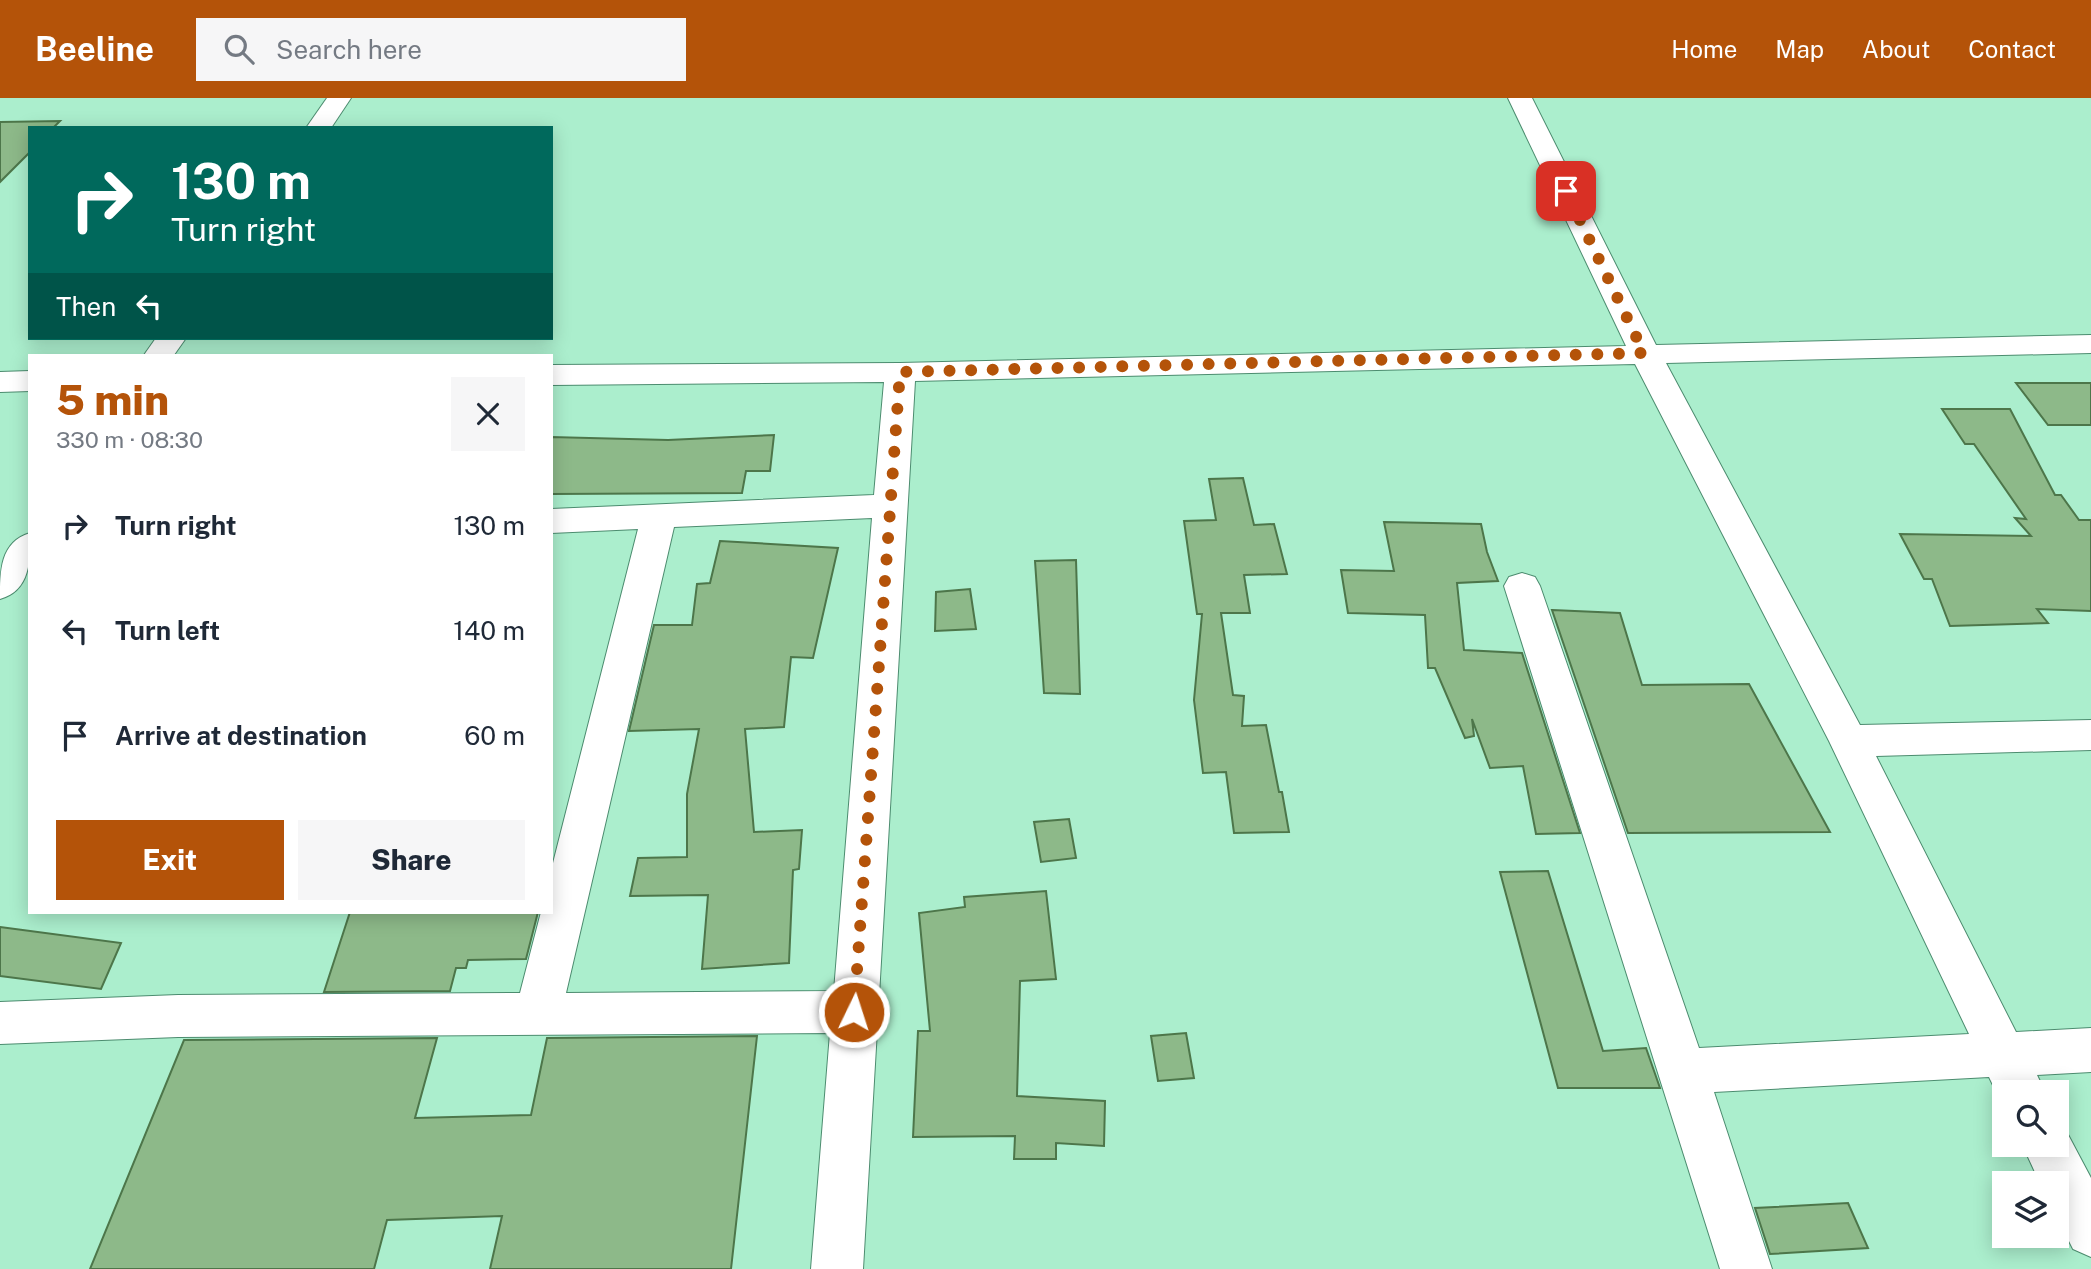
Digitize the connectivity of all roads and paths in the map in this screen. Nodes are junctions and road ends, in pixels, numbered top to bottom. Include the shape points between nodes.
1 (339, 98) edge
2 (1520, 98) edge
3 (319, 126) edge
4 (2076, 344) edge
5 (1644, 353) junction
6 (2091, 363) edge
7 (900, 372) junction
8 (553, 375) edge
9 (28, 381) edge
10 (0, 382) edge
11 (889, 506) junction
12 (659, 516) junction
13 (553, 521) edge
14 (28, 548) edge
15 (0, 586) edge
16 (1522, 586) dead end
17 (2091, 735) edge
18 (1849, 741) junction
19 (854, 1012) junction
20 (538, 1014) junction
21 (0, 1023) edge
22 (2091, 1051) edge
23 (2001, 1053) junction
24 (1683, 1071) junction
25 (2015, 1080) edge
26 (2054, 1157) edge
27 (2091, 1231) edge
28 (837, 1269) edge
29 (1746, 1269) edge

1 - 3 street
2 - 5 street
4 - 5 street
4 - 6 street
5 - 7 street
5 - 18 street
7 - 8 street
7 - 11 street
9 - 10 street
11 - 12 street
11 - 19 street
12 - 13 street
12 - 20 street
14 - 15 street
16 - 24 street
17 - 18 street
18 - 23 street
19 - 20 street
19 - 28 street
20 - 21 street via 178,1016
22 - 23 street
23 - 24 street
23 - 25 street
24 - 29 street
26 - 27 street

